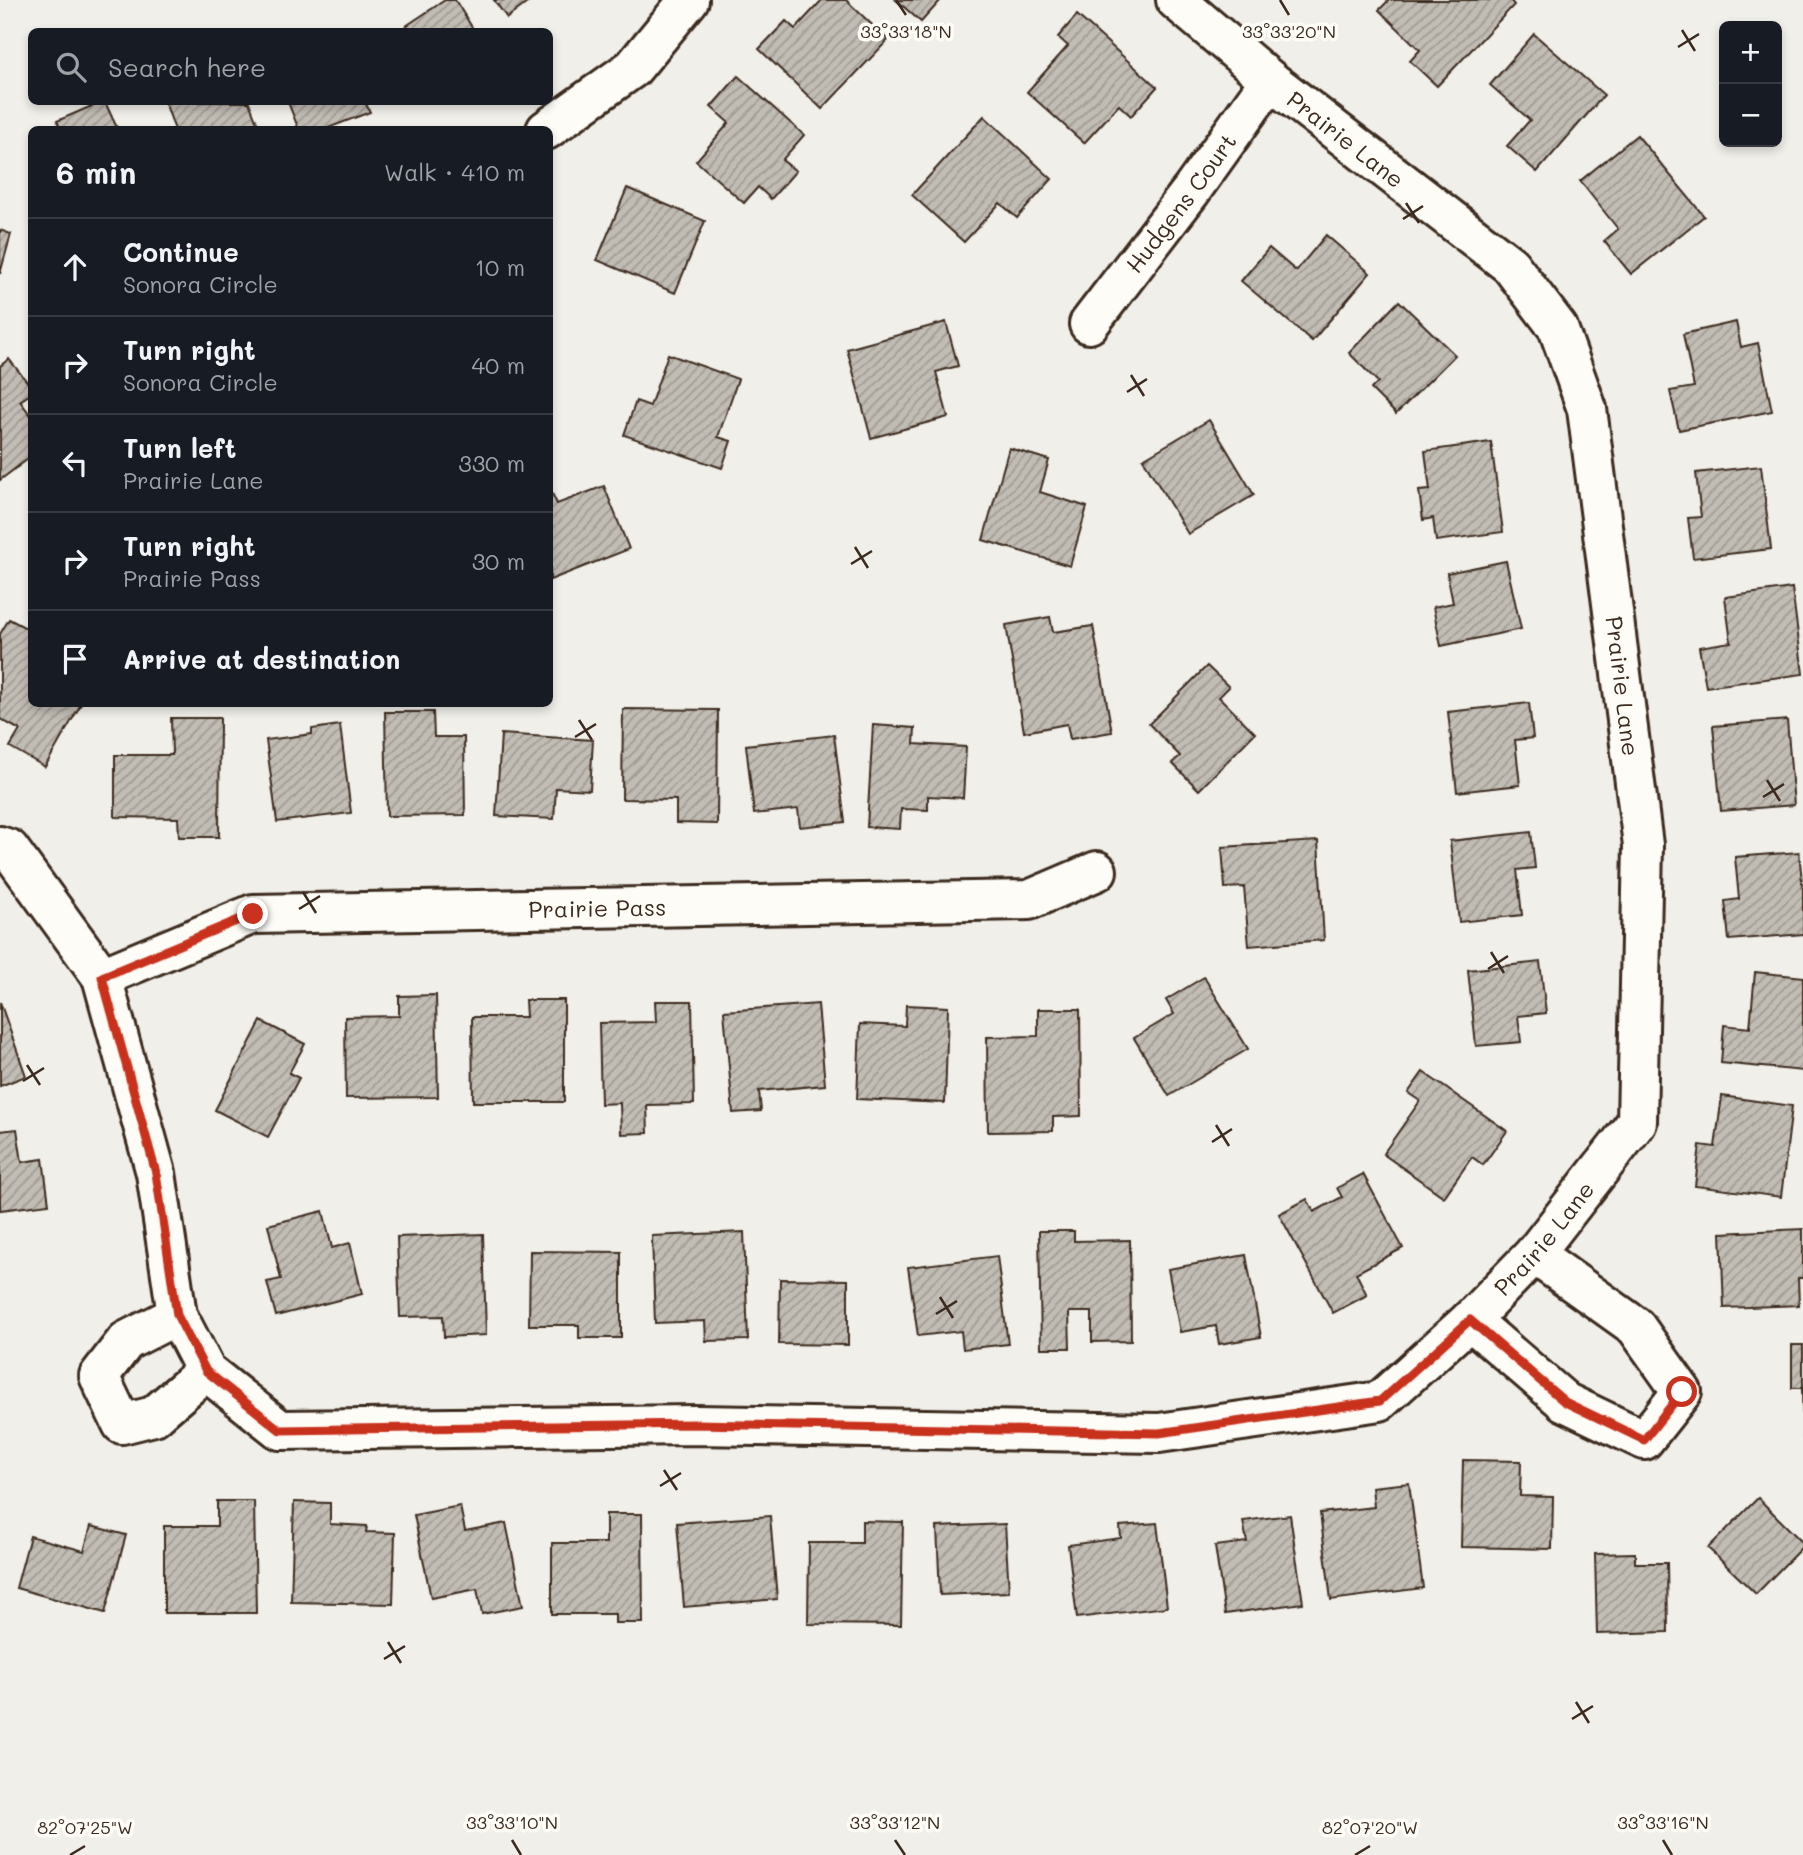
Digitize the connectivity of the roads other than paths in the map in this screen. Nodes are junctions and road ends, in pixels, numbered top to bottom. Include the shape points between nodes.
1 (689, 0) edge
2 (1176, 0) edge
3 (1270, 80) junction
4 (552, 126) edge
5 (1089, 324) dead end
6 (0, 846) edge
7 (1097, 870) dead end
8 (102, 977) junction
9 (1535, 1254) junction
10 (177, 1315) junction
11 (1470, 1320) junction
12 (206, 1371) junction

1 - 4 street via 633,68
2 - 3 street, Prairie Lane
3 - 5 street, Hudgens Court
3 - 9 street, Prairie Lane via 1510,265 1558,328 1587,409 1643,845 1637,1122
6 - 8 street, Prairie Lane via 9,849
7 - 8 street, Prairie Pass via 1029,900 253,914
8 - 10 street, Prairie Lane via 156,1173
9 - 11 street, Prairie Lane
9 - 11 street via 1636,1328 1682,1392 1644,1440 1565,1402
10 - 12 street, Prairie Lane
10 - 12 street via 125,1341 99,1377 122,1424 154,1416
11 - 12 street, Prairie Lane via 1380,1401 1159,1433 696,1424 280,1430

